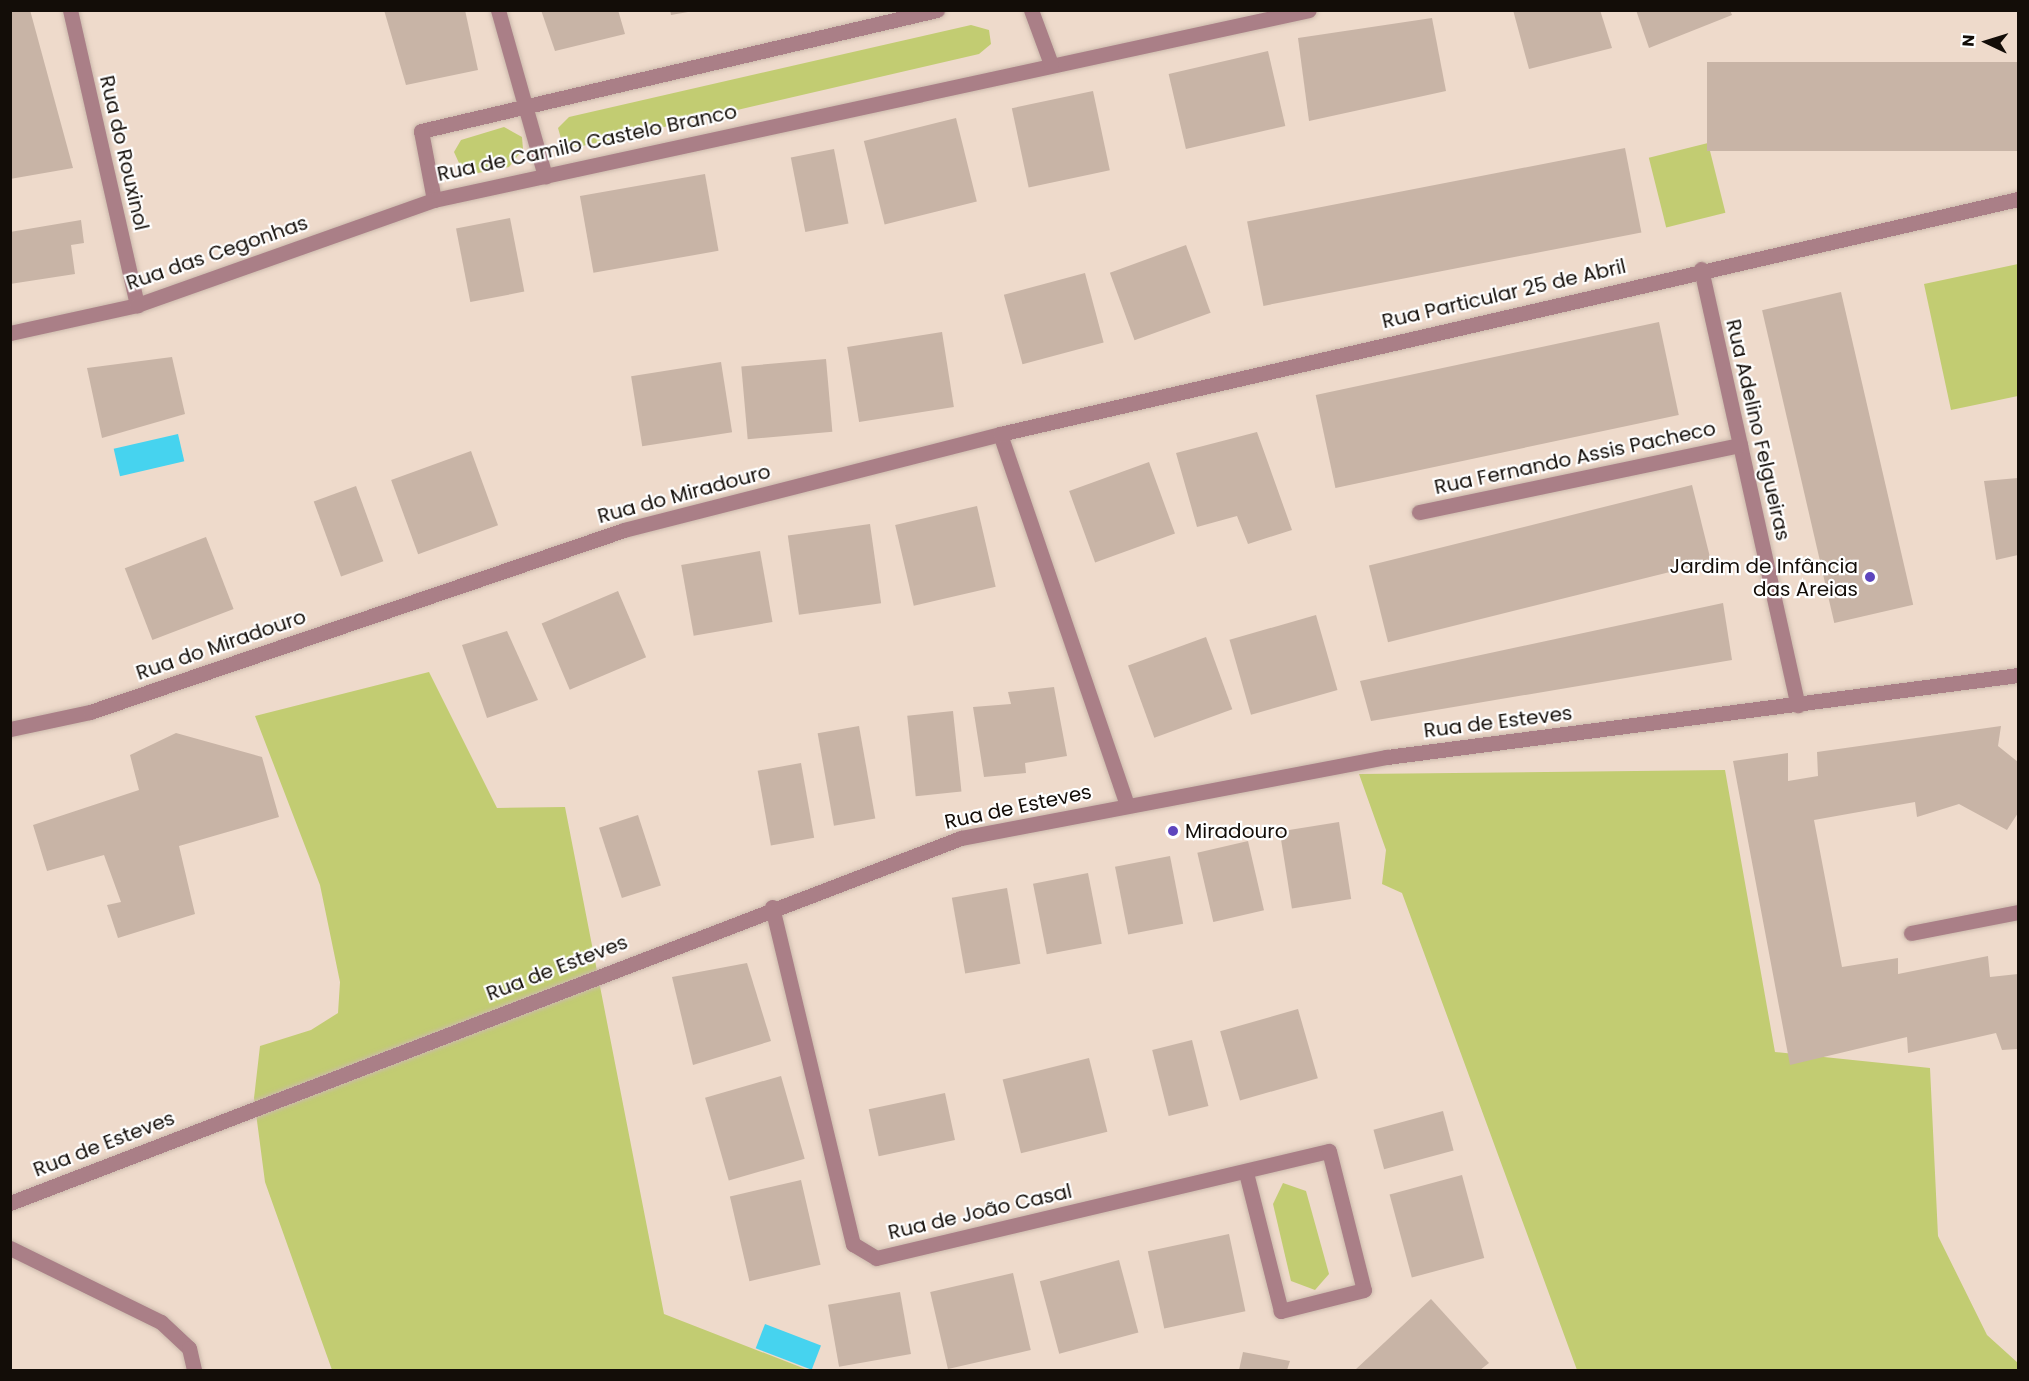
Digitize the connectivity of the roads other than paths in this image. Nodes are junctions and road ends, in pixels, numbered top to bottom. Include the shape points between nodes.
1 (70, 10) edge
2 (498, 10) edge
3 (937, 10) edge
4 (1031, 10) edge
5 (1309, 10) edge
6 (1266, 16) edge
7 (1051, 64) junction
8 (530, 105) junction
9 (545, 176) junction
10 (2019, 199) edge
11 (434, 200) junction
12 (1701, 269) junction
13 (137, 305) junction
14 (10, 333) edge
15 (1000, 434) junction
16 (1740, 445) junction
17 (1419, 512) dead end
18 (2019, 675) edge
19 (1798, 705) junction
20 (10, 729) edge
21 (1127, 806) junction
22 (772, 907) junction
23 (2019, 912) edge
24 (1911, 933) dead end
25 (1246, 1173) junction
26 (10, 1203) edge
27 (10, 1248) edge
28 (194, 1371) edge

1 - 13 street, Rua do Rouxinol
2 - 8 street
3 - 8 street, Rua de Camilo Castelo Branco
4 - 7 street
5 - 6 street, Rua de Camilo Castelo Branco
6 - 7 street, Rua de Camilo Castelo Branco
7 - 9 street, Rua de Camilo Castelo Branco
8 - 9 street
8 - 11 street, Rua de Camilo Castelo Branco via 421,131
9 - 11 street, Rua de Camilo Castelo Branco
10 - 12 street, Rua Particular 25 de Abril
11 - 13 street, Rua das Cegonhas
12 - 15 street, Rua Particular 25 de Abril
12 - 16 street, Rua Adelino Felgueiras
13 - 14 street, Rua das Cegonhas
15 - 20 street, Rua do Miradouro via 624,530 90,712
15 - 21 street
16 - 17 street, Rua Fernando Assis Pacheco
16 - 19 street, Rua Adelino Felgueiras
18 - 19 street, Rua de Esteves
19 - 21 street, Rua de Esteves via 1386,757
21 - 22 street, Rua de Esteves via 961,838
22 - 25 street, Rua de João Casal via 853,1244 876,1258
22 - 26 street, Rua de Esteves
23 - 24 street
25 - 25 street, Rua de João Casal via 1281,1311 1364,1290 1329,1151
27 - 28 street via 160,1322 189,1348

